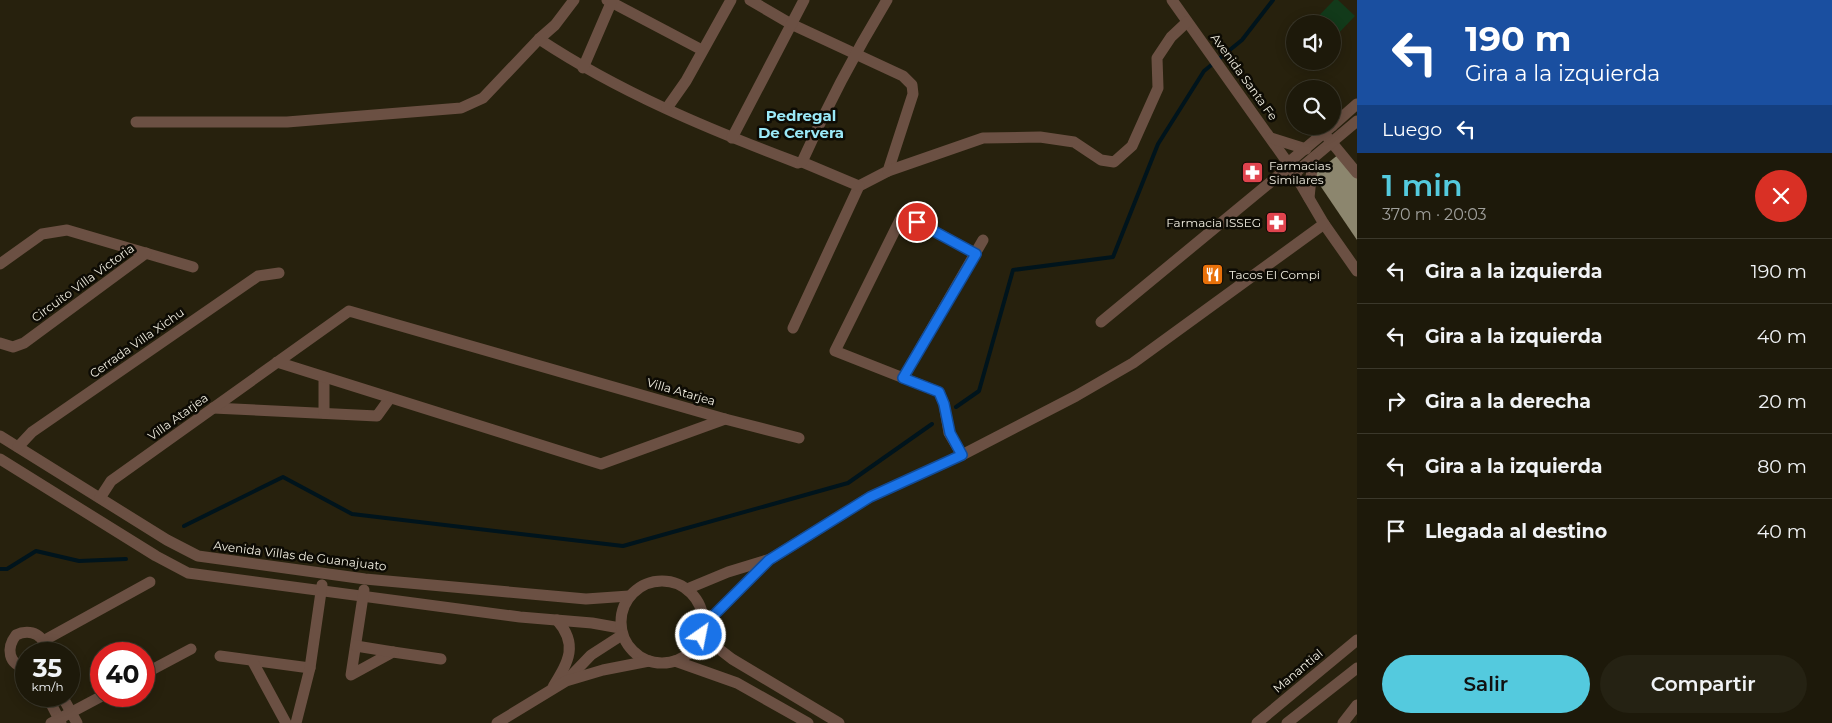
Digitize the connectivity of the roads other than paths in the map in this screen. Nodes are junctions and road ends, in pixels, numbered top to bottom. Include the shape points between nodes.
1 (574, 0) edge
2 (731, 0) edge
3 (750, 0) edge
4 (804, 0) edge
5 (887, 0) edge
6 (1172, 0) edge
7 (609, 1) edge
8 (1187, 22) junction
9 (791, 24) junction
10 (539, 39) junction
11 (702, 50) junction
12 (854, 54) junction
13 (583, 68) junction
14 (1357, 104) edge
15 (667, 108) junction
16 (1341, 121) edge
17 (1357, 121) edge
18 (136, 122) dead end
19 (1341, 128) edge
20 (1327, 135) edge
21 (1332, 135) edge
22 (732, 138) junction
23 (1271, 138) junction
24 (1310, 154) junction
25 (802, 162) junction
26 (1291, 167) junction
27 (888, 171) junction
28 (1357, 173) edge
29 (859, 186) junction
30 (1310, 198) junction
31 (1324, 224) junction
32 (983, 240) dead end
33 (146, 253) junction
34 (976, 254) junction
35 (0, 264) edge
36 (193, 267) dead end
37 (1357, 271) edge
38 (278, 273) dead end
39 (1101, 322) dead end
40 (793, 328) dead end
41 (0, 344) edge
42 (277, 362) junction
43 (324, 377) junction
44 (903, 378) junction
45 (390, 398) junction
46 (213, 408) junction
47 (324, 413) junction
48 (725, 419) junction
49 (0, 436) edge
50 (799, 438) dead end
51 (18, 447) junction
52 (962, 455) junction
53 (0, 459) edge
54 (100, 498) junction
55 (769, 560) junction
56 (323, 573) junction
57 (365, 579) junction
58 (150, 582) dead end
59 (687, 589) junction
60 (321, 590) junction
61 (364, 596) junction
62 (629, 596) junction
63 (557, 620) junction
64 (702, 630) junction
65 (621, 632) junction
66 (1357, 640) edge
67 (43, 641) joint
68 (356, 646) junction
69 (191, 649) dead end
70 (393, 652) junction
71 (220, 656) dead end
72 (5, 658) edge
73 (441, 659) dead end
74 (649, 661) junction
75 (675, 661) junction
76 (253, 662) junction
77 (155, 668) edge
78 (310, 668) junction
79 (1357, 668) edge
80 (1322, 669) junction
81 (566, 681) junction
82 (1335, 684) junction
83 (552, 689) junction
84 (90, 702) edge
85 (1357, 706) edge
86 (51, 707) edge
87 (68, 707) edge
88 (71, 712) junction
89 (57, 722) edge
90 (77, 723) edge
91 (286, 723) edge
92 (296, 723) edge
93 (496, 723) edge
94 (808, 723) edge
95 (839, 723) edge
96 (1257, 723) edge
97 (1287, 723) edge
98 (1343, 723) edge

1 - 10 street via 556,25
2 - 11 street
3 - 9 street
4 - 9 street
5 - 12 street
6 - 8 street, Avenida Santa Fe
7 - 11 street
7 - 13 street
8 - 23 street, Avenida Santa Fe
8 - 27 street via 1171,37 1157,58 1158,88 1132,146 1114,162 1101,160 1074,142 1040,138 983,138
9 - 12 street
9 - 22 street
10 - 13 street
10 - 18 street via 483,98 461,108 287,122
11 - 15 street
12 - 25 street
12 - 27 street via 903,76 912,85 913,94
13 - 15 street
14 - 16 street
15 - 22 street
17 - 19 street
20 - 24 street
21 - 28 street
22 - 25 street
23 - 24 street
23 - 26 street, Avenida Santa Fe
24 - 26 street
24 - 30 street
25 - 29 street
26 - 30 street, Avenida Santa Fe
26 - 39 street
27 - 29 street
29 - 40 street
30 - 31 street, Avenida Santa Fe
31 - 37 street, Avenida Santa Fe
31 - 52 street via 1133,363
32 - 34 street
33 - 35 street, Circuito Villa Victoria via 67,230 54,230 42,234
33 - 36 street
33 - 41 street, Circuito Villa Victoria via 24,343 13,347
34 - 44 street
34 - 44 street via 903,214 835,351
38 - 51 street, Cerrada Villa Xichu via 258,276 32,432
42 - 43 street, Villa Atarjea
42 - 46 street, Villa Atarjea
42 - 48 street, Villa Atarjea via 349,311
43 - 45 street, Villa Atarjea
43 - 47 street
44 - 52 street via 939,392 948,428
45 - 47 street via 377,416
45 - 48 street, Villa Atarjea via 601,464
46 - 47 street
46 - 54 street, Villa Atarjea via 111,481
48 - 50 street
49 - 51 street, Avenida Villas de Guanajuato
51 - 54 street, Avenida Villas de Guanajuato
52 - 55 street via 870,497
53 - 60 street via 188,573
54 - 56 street, Avenida Villas de Guanajuato via 198,556
55 - 59 street
55 - 64 street
56 - 57 street, Avenida Villas de Guanajuato
56 - 60 street
57 - 61 street
57 - 62 street, Avenida Villas de Guanajuato via 586,599
58 - 67 street
59 - 62 street via 669,582 650,582
59 - 64 street via 701,610
60 - 61 street
60 - 78 street
61 - 63 street
61 - 68 street
62 - 65 street via 620,617
63 - 65 street
63 - 83 street via 567,631 571,648 565,667
64 - 75 street via 691,651
64 - 95 street via 732,659
65 - 74 street via 628,646
65 - 81 street
66 - 80 street, Manantial
67 - 72 street via 31,632 16,635
68 - 70 street
68 - 70 street via 351,675
69 - 77 street
70 - 73 street
71 - 76 street
74 - 75 street
74 - 81 street
75 - 94 street via 737,684
76 - 78 street
76 - 91 street
78 - 92 street
79 - 82 street
80 - 82 street
80 - 96 street, Manantial
81 - 83 street
82 - 97 street
83 - 93 street
84 - 88 street
85 - 98 street
86 - 89 street
87 - 88 street
88 - 89 street
88 - 90 street

